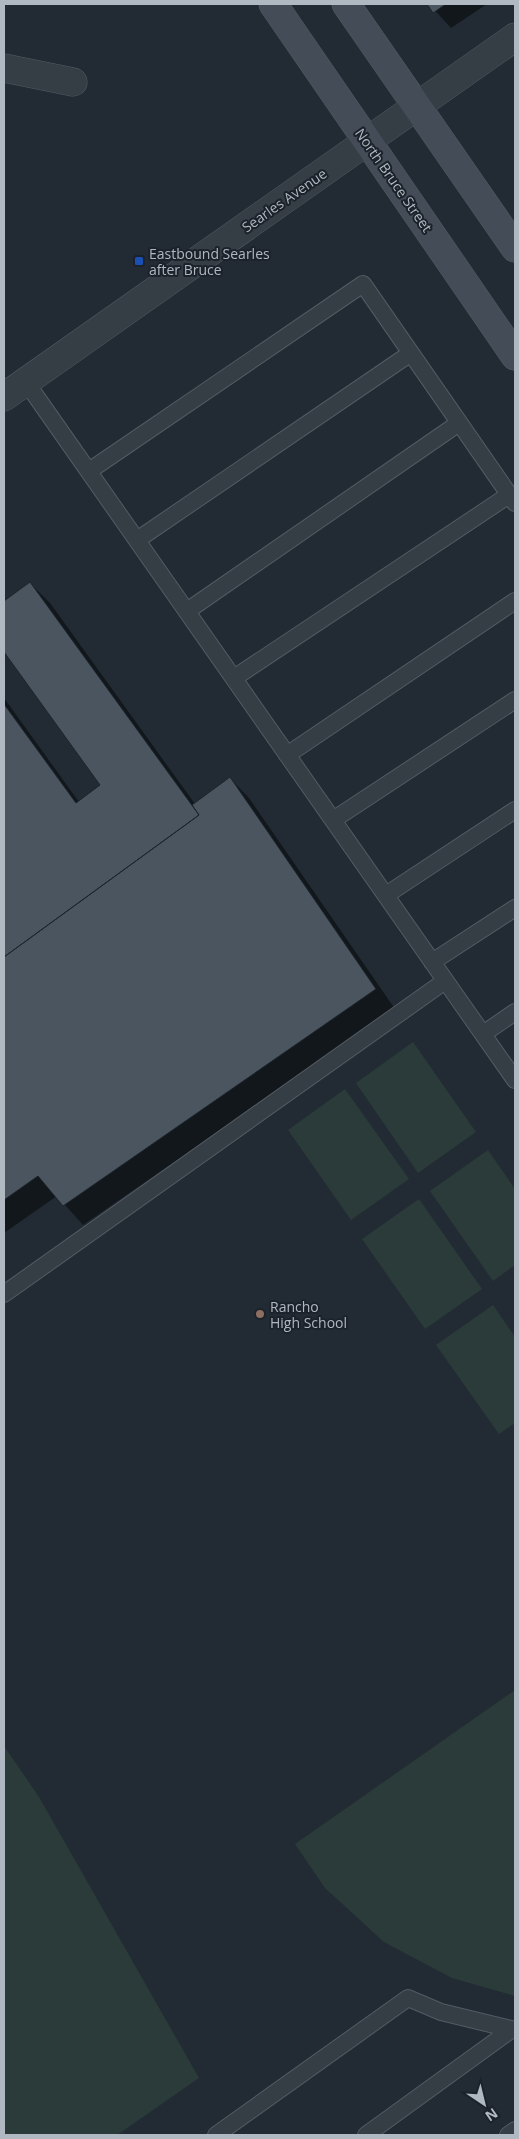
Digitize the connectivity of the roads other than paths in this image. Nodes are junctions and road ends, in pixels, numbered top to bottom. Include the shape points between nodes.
1 (273, 4) edge
2 (346, 4) edge
3 (515, 37) edge
4 (4, 68) edge
5 (74, 82) dead end
6 (418, 106) junction
7 (367, 142) junction
8 (515, 248) edge
9 (411, 353) junction
10 (515, 356) edge
11 (26, 382) junction
12 (4, 398) edge
13 (459, 423) junction
14 (88, 471) junction
15 (512, 499) edge
16 (137, 540) junction
17 (515, 601) edge
18 (187, 611) junction
19 (234, 678) junction
20 (515, 700) edge
21 (287, 755) junction
22 (515, 810) edge
23 (333, 820) junction
24 (386, 895) junction
25 (515, 908) edge
26 (432, 962) junction
27 (446, 981) junction
28 (515, 1012) edge
29 (483, 1034) junction
30 (515, 1080) edge
31 (4, 1294) edge
32 (513, 2030) edge
33 (515, 2130) edge
34 (216, 2135) edge
35 (366, 2135) edge
36 (508, 2135) edge

1 - 7 main road, North Bruce Street
2 - 6 main road
3 - 6 street, Searles Avenue
4 - 5 street
6 - 7 street, Searles Avenue
6 - 8 main road
7 - 10 main road, North Bruce Street
7 - 11 street, Searles Avenue
9 - 13 lane
9 - 14 lane via 363,284
9 - 16 lane
11 - 12 street, Searles Avenue
11 - 14 lane
13 - 15 lane
13 - 18 lane
14 - 16 lane
15 - 19 lane
16 - 18 lane
17 - 21 lane
18 - 19 lane
19 - 21 lane
20 - 23 lane
21 - 23 lane
22 - 24 lane
23 - 24 lane
24 - 26 lane
25 - 26 lane
26 - 27 lane
27 - 29 lane
27 - 31 lane
28 - 29 lane
29 - 30 lane
32 - 34 lane via 441,2012 408,1998
32 - 35 lane
33 - 36 lane

